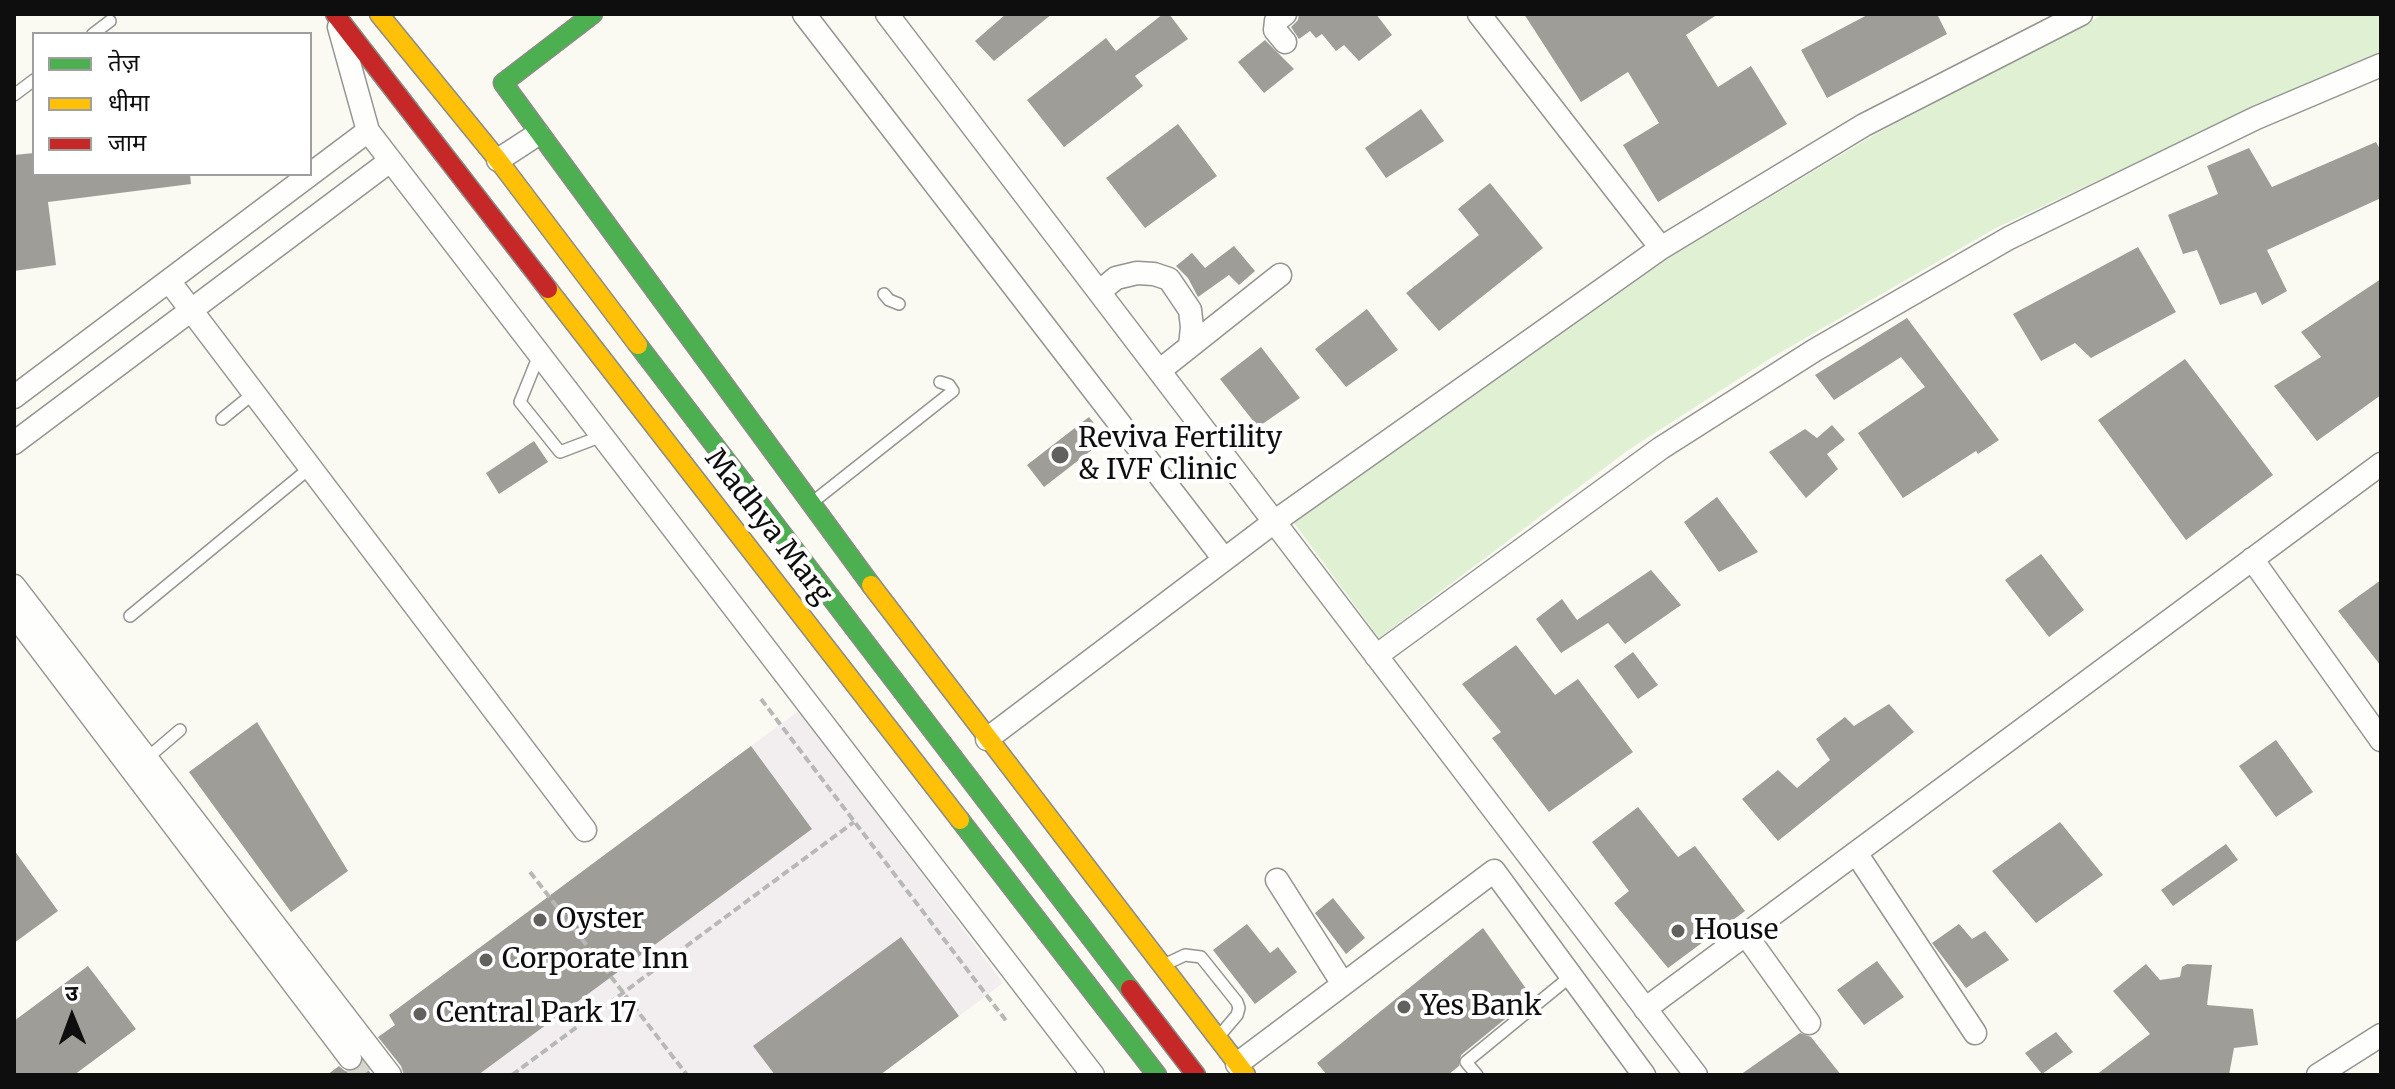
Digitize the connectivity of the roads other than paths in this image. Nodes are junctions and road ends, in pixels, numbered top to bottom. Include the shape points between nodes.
1 (335, 14) edge
2 (379, 14) edge
3 (593, 14) edge
4 (804, 14) edge
5 (887, 14) edge
6 (1285, 14) edge
7 (1479, 14) edge
8 (2081, 14) edge
9 (110, 21) dead end
10 (96, 32) edge
11 (1285, 42) dead end
12 (2381, 65) edge
13 (32, 82) edge
14 (14, 95) edge
15 (368, 131) junction
16 (538, 134) junction
17 (498, 160) junction
18 (390, 161) junction
19 (312, 173) edge
20 (308, 176) edge
21 (1661, 248) junction
22 (1280, 275) dead end
23 (169, 281) junction
24 (1099, 292) junction
25 (191, 310) junction
26 (1190, 346) junction
27 (539, 354) junction
28 (1159, 371) junction
29 (946, 381) dead end
30 (254, 393) junction
31 (14, 397) edge
32 (222, 419) dead end
33 (602, 436) junction
34 (14, 443) edge
35 (2381, 464) edge
36 (312, 467) junction
37 (811, 504) junction
38 (1274, 522) junction
39 (1224, 559) junction
40 (2252, 559) junction
41 (14, 586) edge
42 (14, 614) edge
43 (130, 616) dead end
44 (1376, 656) junction
45 (180, 730) dead end
46 (987, 739) junction
47 (2381, 740) edge
48 (146, 759) junction
49 (585, 830) dead end
50 (1856, 853) junction
51 (1277, 880) dead end
52 (1746, 935) junction
53 (287, 958) junction
54 (1162, 967) junction
55 (1571, 976) junction
56 (1343, 984) junction
57 (1645, 1009) junction
58 (1809, 1023) dead end
59 (1975, 1033) dead end
60 (2381, 1035) edge
61 (1217, 1038) junction
62 (350, 1058) tunnel mouth
63 (1241, 1069) edge
64 (390, 1075) edge
65 (1093, 1075) edge
66 (1157, 1075) edge
67 (1196, 1075) edge
68 (1477, 1075) edge
69 (1644, 1075) edge
70 (1696, 1075) edge
71 (2318, 1075) edge

1 - 15 street
1 - 66 main road, Madhya Marg
2 - 17 main road, Madhya Marg
3 - 16 main road via 503,83
4 - 39 street
5 - 24 street
6 - 11 street via 1275,30
7 - 21 street
8 - 21 street via 1864,125
9 - 10 lane
12 - 44 street via 2256,118 2009,238 1815,350 1661,448
13 - 14 lane
15 - 18 street
15 - 19 street
16 - 17 street
16 - 37 main road
17 - 67 main road, Madhya Marg
18 - 25 street
18 - 27 street
20 - 23 street
21 - 38 street
22 - 26 street
23 - 25 street
23 - 31 street
24 - 26 street via 1116,278 1137,273 1169,279 1190,310
24 - 28 street
25 - 30 street
25 - 34 street
26 - 28 street
27 - 33 street
27 - 33 lane via 520,402 560,452
28 - 38 street
29 - 37 lane via 953,391
30 - 32 lane
30 - 36 street
33 - 65 street
35 - 40 street
36 - 43 lane
36 - 49 street
37 - 46 main road
38 - 39 street
38 - 44 street
39 - 46 street
40 - 47 street
40 - 50 street
41 - 48 street
42 - 53 street
44 - 57 street
45 - 48 lane
46 - 54 main road
48 - 53 street
50 - 52 street
50 - 59 street
51 - 56 street
52 - 57 street
52 - 58 street
53 - 62 street
53 - 64 street
54 - 61 main road
54 - 61 lane via 1185,955 1201,957 1237,1002 1237,1015
55 - 56 street via 1494,871
55 - 68 lane via 1466,1062
55 - 69 street
56 - 63 street
57 - 70 street
60 - 71 street
61 - 63 main road

